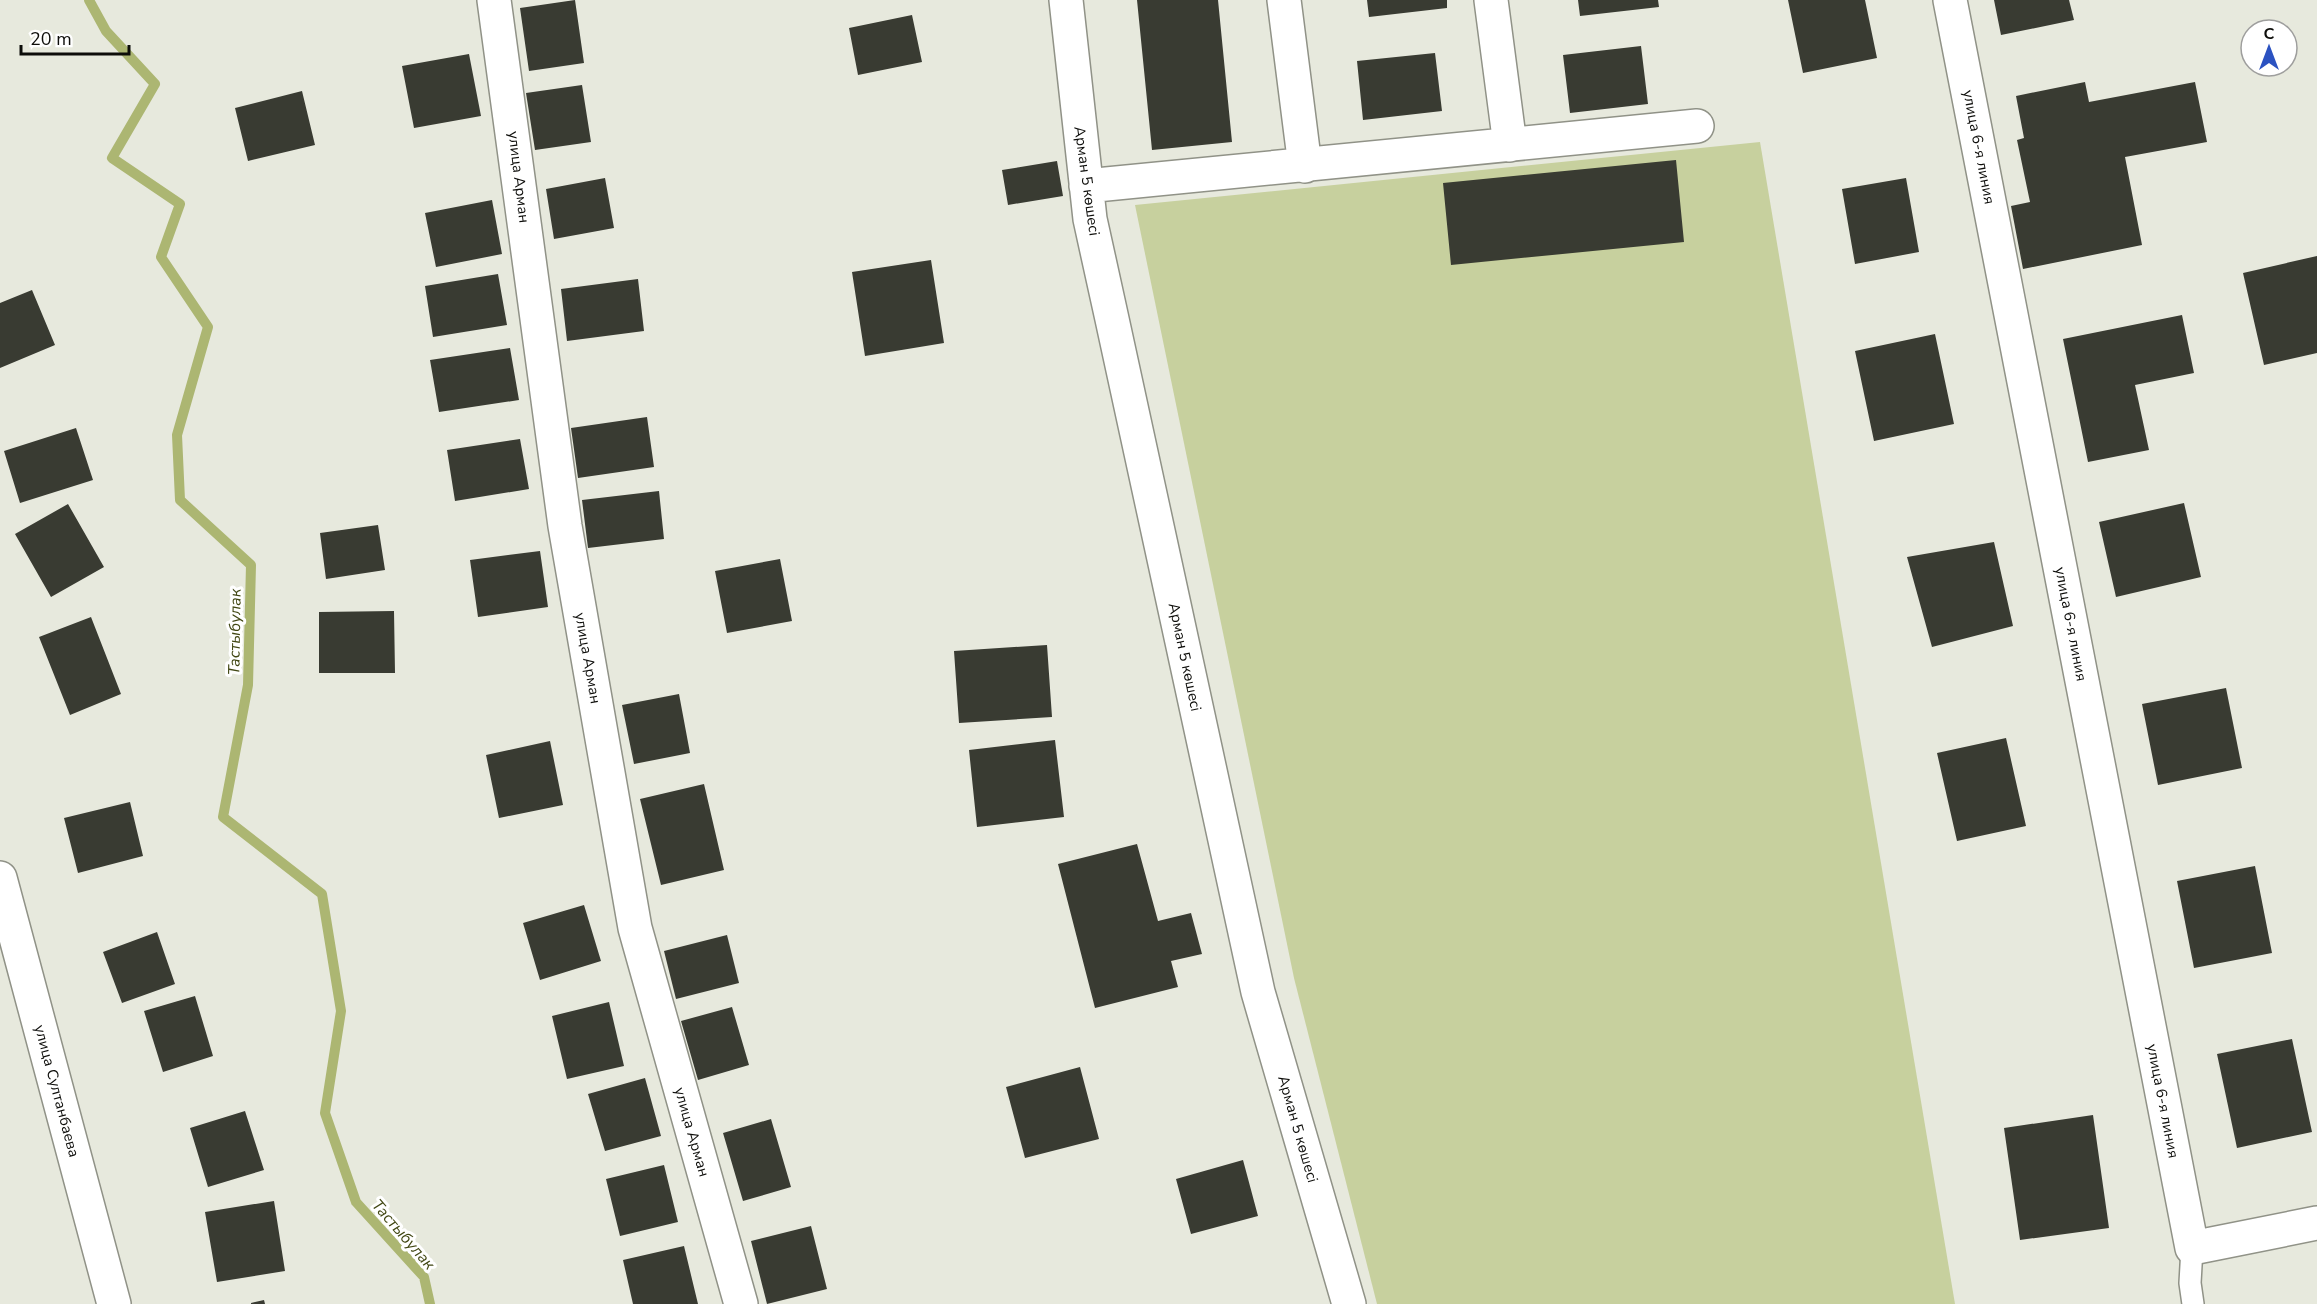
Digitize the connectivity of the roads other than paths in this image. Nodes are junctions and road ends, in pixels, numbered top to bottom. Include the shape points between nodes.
1 (494, 0) edge
2 (1066, 0) edge
3 (1284, 0) edge
4 (1491, 0) edge
5 (1950, 0) edge
6 (1698, 126) dead end
7 (1510, 145) junction
8 (1305, 166) junction
9 (1086, 186) junction
10 (0, 878) edge
11 (2317, 1223) edge
12 (2192, 1248) junction
13 (114, 1304) edge
14 (741, 1304) edge
15 (1349, 1304) edge
16 (2193, 1304) edge

1 - 14 street, улица Арман via 565,526 635,928
2 - 9 street, Арман 5 көшесі
3 - 8 street
4 - 7 street
5 - 12 street, улица 6-я линия
6 - 7 street
7 - 8 street
8 - 9 street
9 - 15 street, Арман 5 көшесі via 1258,992
10 - 13 street, улица Султанбаева
11 - 12 street
12 - 16 lane

